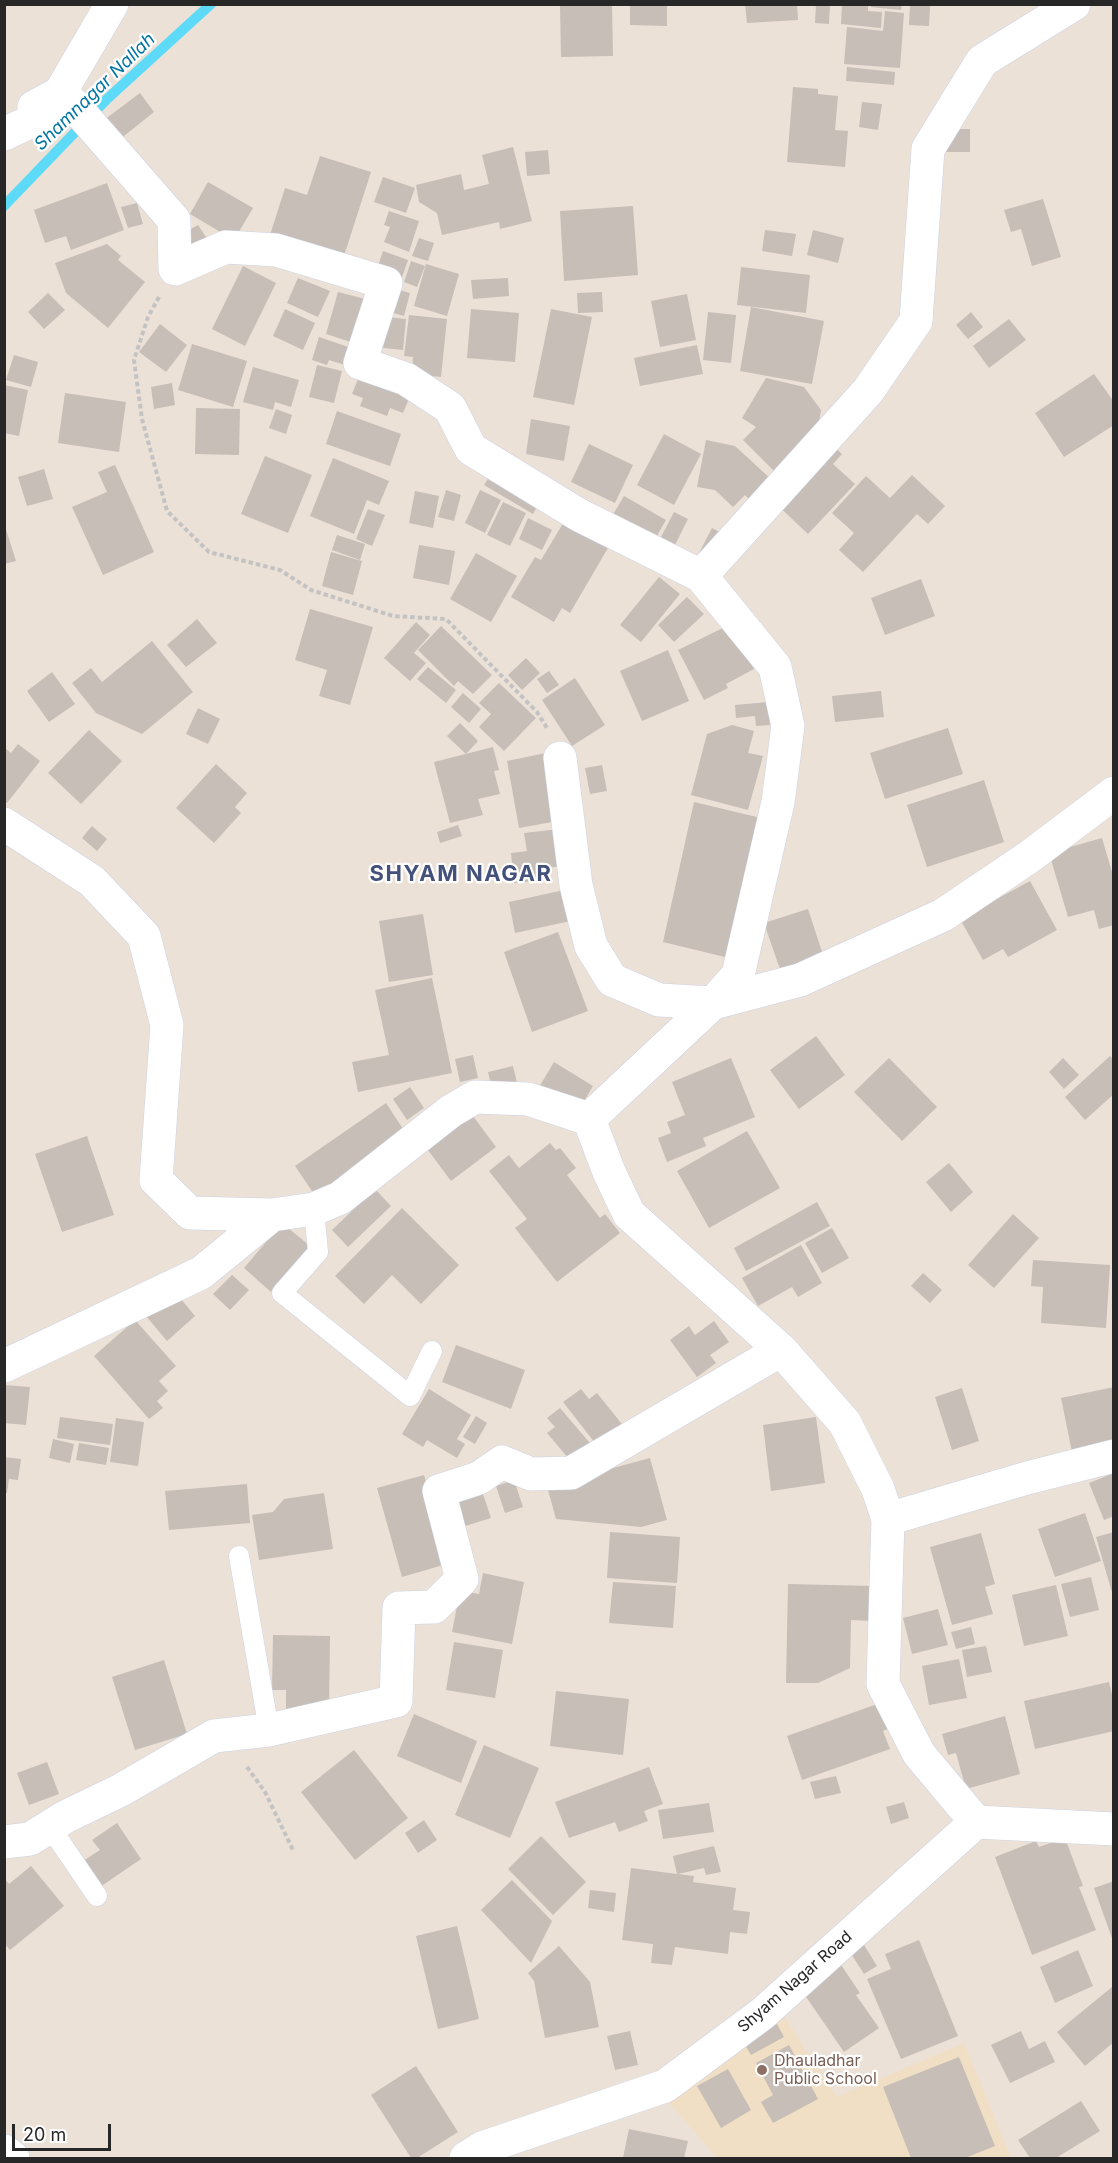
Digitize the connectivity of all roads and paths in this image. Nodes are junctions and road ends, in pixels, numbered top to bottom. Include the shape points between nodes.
1 (112, 4) edge
2 (1074, 4) edge
3 (4, 125) edge
4 (4, 134) edge
5 (175, 269) junction
6 (701, 576) junction
7 (560, 758) joint
8 (1113, 793) edge
9 (4, 824) edge
10 (713, 1003) junction
11 (589, 1119) junction
12 (314, 1209) junction
13 (272, 1215) junction
14 (781, 1350) junction
15 (432, 1351) dead end
16 (4, 1366) edge
17 (1113, 1456) edge
18 (888, 1520) junction
19 (239, 1556) dead end
20 (269, 1730) junction
21 (224, 1735) junction
22 (976, 1822) junction
23 (50, 1827) junction
24 (1113, 1829) edge
25 (4, 1842) edge
26 (293, 1850) dead end
27 (97, 1896) dead end
28 (4, 2151) edge
29 (13, 2158) edge
30 (466, 2158) edge

1 - 3 street via 60,93
2 - 6 street via 982,61 928,149 916,321 868,391
4 - 5 street via 71,102 174,220
5 - 6 street via 226,247 276,250 386,283 360,363 406,379 450,408 471,449 579,514
5 - 7 path via 148,317 134,360 142,419 167,511 209,552 280,570 310,590 393,616 446,619 537,712 557,745
6 - 10 street via 775,667 788,726 778,802 738,975
7 - 10 street via 576,885 591,946 612,980 659,1000
8 - 10 street via 1029,857 943,915 800,980
9 - 13 street via 92,881 144,936 167,1025 156,1180 190,1213
10 - 11 street
11 - 12 street via 528,1099 475,1097 340,1198
11 - 14 street via 629,1214
12 - 13 street
12 - 15 lane via 318,1252 282,1293 410,1396
13 - 16 street via 201,1274
14 - 18 street via 845,1423 878,1489
14 - 20 street via 572,1473 531,1474 502,1462 479,1478 439,1491 462,1579 434,1607 399,1608 396,1701
17 - 18 street
18 - 22 street via 883,1684 919,1754
19 - 20 lane
20 - 21 street
21 - 23 street via 214,1736
21 - 26 path via 266,1792
22 - 24 street
22 - 30 street, Shyam Nagar Road via 762,2014 665,2086 482,2148
23 - 25 street via 30,1839
23 - 27 lane
28 - 29 street

